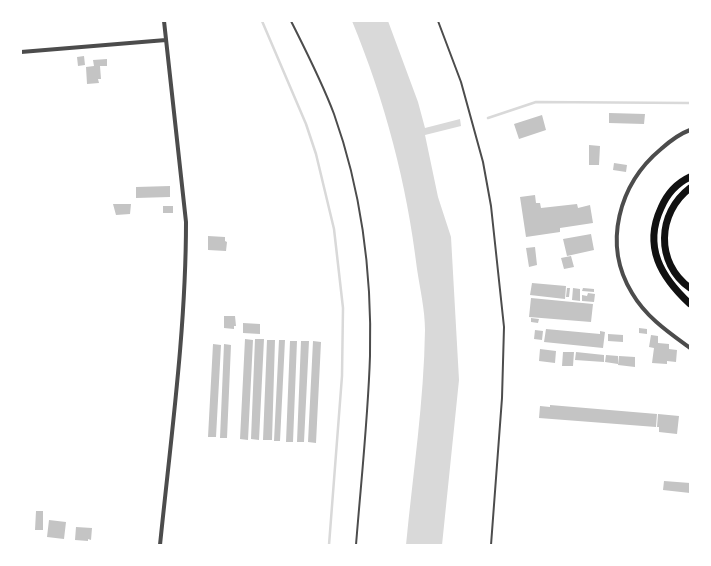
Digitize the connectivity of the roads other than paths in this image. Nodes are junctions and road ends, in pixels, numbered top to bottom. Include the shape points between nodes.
1 (164, 21) edge
2 (290, 21) edge
3 (438, 21) edge
4 (166, 40) junction
5 (21, 52) edge
6 (690, 130) edge
7 (690, 177) edge
8 (690, 188) edge
9 (690, 288) edge
10 (690, 304) edge
11 (690, 348) edge
12 (160, 545) edge
13 (356, 545) edge
14 (491, 545) edge

1 - 4 street
2 - 13 lane via 333,113 350,170 363,237 370,355
3 - 14 lane via 461,82 483,162 504,327
4 - 5 street
4 - 12 street via 186,222 186,252
6 - 11 street via 666,144 638,173 623,199 616,238 620,265 636,300 652,318
7 - 10 highway via 666,197 659,213 654,241 656,256 666,278
8 - 9 highway via 671,210 664,238 672,269

